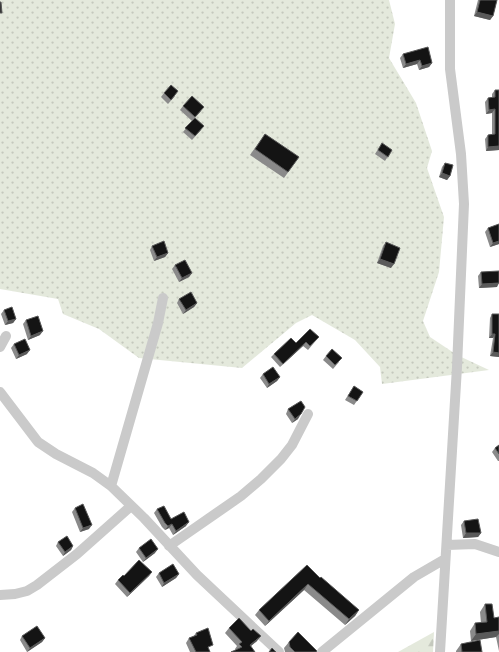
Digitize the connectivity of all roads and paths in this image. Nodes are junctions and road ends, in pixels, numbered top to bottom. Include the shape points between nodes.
1 (450, 0) edge
2 (163, 298) dead end
3 (6, 336) dead end
4 (0, 347) edge
5 (0, 392) edge
6 (308, 414) dead end
7 (111, 486) junction
8 (131, 506) junction
9 (447, 545) junction
10 (169, 546) junction
11 (499, 552) edge
12 (445, 560) junction
13 (0, 595) edge
14 (279, 652) edge
15 (322, 652) edge
16 (440, 652) edge

1 - 9 street via 450,69 462,154 464,204
2 - 7 street
3 - 4 street
5 - 7 street via 38,442
6 - 10 street via 292,445 261,479
7 - 8 street
8 - 10 street
8 - 13 street via 36,585 21,593
9 - 11 street via 475,544
9 - 12 street
10 - 14 street
12 - 15 street via 414,577
12 - 16 street

